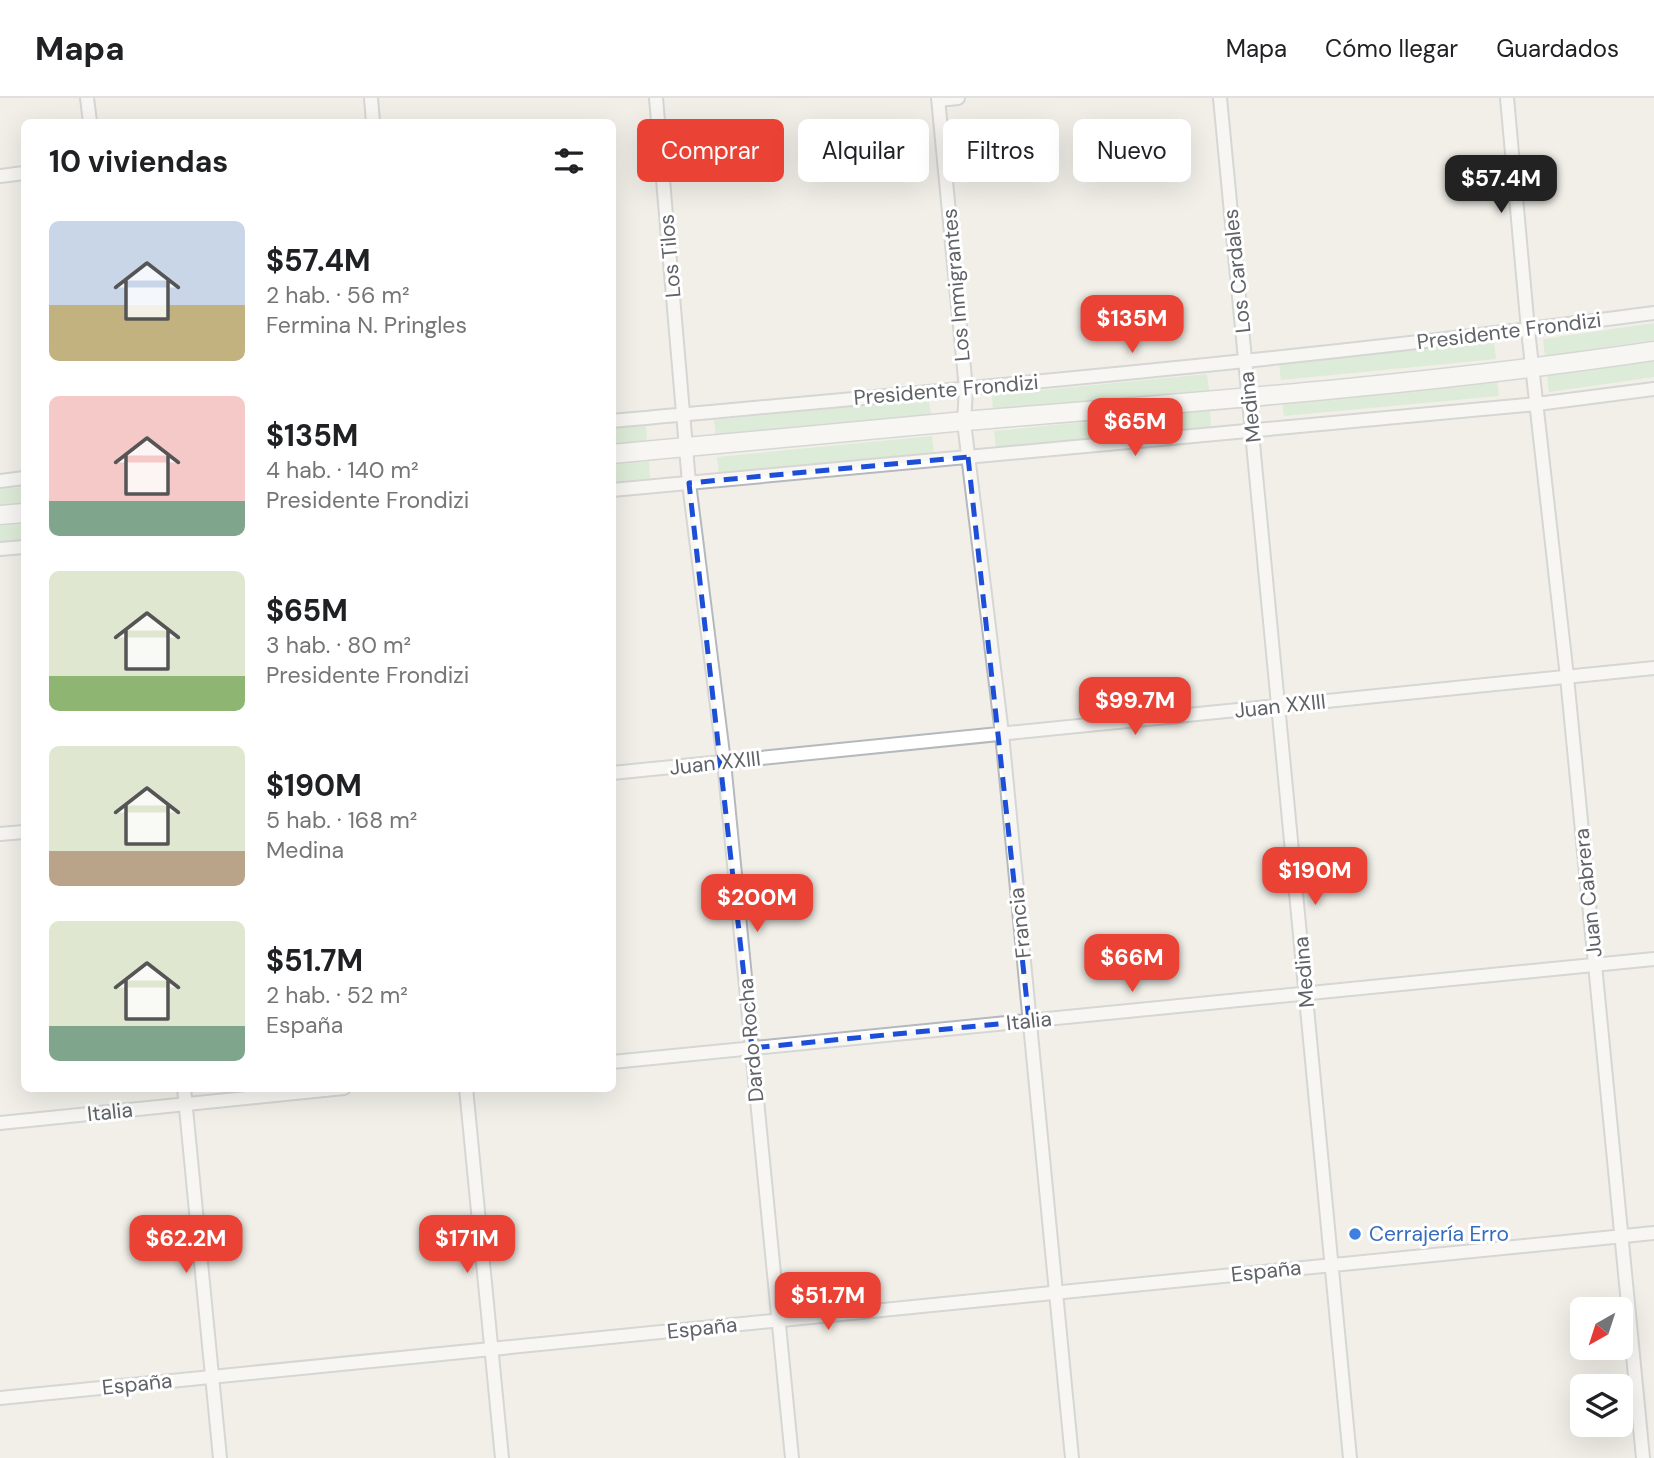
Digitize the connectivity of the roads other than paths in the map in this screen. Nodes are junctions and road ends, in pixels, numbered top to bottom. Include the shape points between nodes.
1 (87, 98) edge
2 (371, 98) edge
3 (656, 98) edge
4 (958, 98) edge
5 (1220, 98) edge
6 (1507, 98) edge
7 (938, 99) edge
8 (90, 119) edge
9 (373, 119) edge
10 (21, 173) edge
11 (0, 176) edge
12 (1654, 313) edge
13 (1528, 330) junction
14 (1654, 351) edge
15 (1245, 360) junction
16 (1534, 369) junction
17 (966, 389) junction
18 (1654, 389) edge
19 (1249, 399) junction
20 (1537, 404) junction
21 (684, 414) junction
22 (616, 421) edge
23 (964, 422) junction
24 (1252, 430) junction
25 (687, 447) junction
26 (616, 454) edge
27 (968, 457) junction
28 (21, 478) edge
29 (0, 481) edge
30 (689, 484) junction
31 (616, 491) edge
32 (21, 513) edge
33 (0, 516) edge
34 (21, 547) edge
35 (0, 549) edge
36 (1654, 668) edge
37 (1567, 677) junction
38 (1279, 706) junction
39 (1002, 734) junction
40 (724, 762) junction
41 (616, 773) edge
42 (21, 832) edge
43 (0, 834) edge
44 (1654, 959) edge
45 (1595, 965) junction
46 (1307, 993) junction
47 (1029, 1021) junction
48 (751, 1048) junction
49 (616, 1062) edge
50 (184, 1092) edge
51 (305, 1092) edge
52 (466, 1092) edge
53 (186, 1104) junction
54 (0, 1123) edge
55 (1654, 1233) edge
56 (1621, 1235) junction
57 (1333, 1264) junction
58 (1056, 1292) junction
59 (777, 1320) junction
60 (491, 1349) junction
61 (212, 1377) junction
62 (0, 1398) edge
63 (220, 1458) edge
64 (502, 1458) edge
65 (792, 1458) edge
66 (1072, 1458) edge
67 (1350, 1458) edge
68 (1643, 1458) edge

1 - 8 street
2 - 9 street
3 - 21 street, Los Tilos
4 - 7 street
5 - 15 street, Los Cardales
6 - 13 street, Juan Cabrera
7 - 17 street, Los Inmigrantes
10 - 11 street
12 - 13 street, Presidente Frondizi
13 - 15 street, Presidente Frondizi
13 - 16 street, Juan Cabrera
14 - 16 main road, Presidente Frondizi
15 - 17 street, Presidente Frondizi
15 - 19 street, Medina
16 - 19 main road, Presidente Frondizi
16 - 20 street, Juan Cabrera
17 - 21 street, Presidente Frondizi
17 - 23 street, Francia
18 - 20 street
19 - 23 main road, Presidente Frondizi
19 - 24 street, Medina
20 - 24 street
20 - 37 street, Juan Cabrera
21 - 22 street, Presidente Frondizi
21 - 25 street, Dardo Rocha
23 - 25 main road, Presidente Frondizi
23 - 27 street, Francia
24 - 27 street
24 - 38 street, Medina
25 - 26 main road, Presidente Frondizi
25 - 30 street, Dardo Rocha
27 - 30 street
27 - 39 street, Francia
28 - 29 street
30 - 31 street
30 - 40 street, Dardo Rocha
32 - 33 main road
34 - 35 street
36 - 37 street, Juan XXIII
37 - 38 street, Juan XXIII
37 - 45 street, Juan Cabrera
38 - 39 street, Juan XXIII
38 - 46 street, Medina
39 - 40 street, Juan XXIII
39 - 47 street, Francia
40 - 41 street, Juan XXIII
40 - 48 street, Dardo Rocha
42 - 43 street
44 - 45 street, Italia
45 - 46 street, Italia
45 - 56 street, Juan Cabrera
46 - 47 street, Italia
46 - 57 street, Medina
47 - 48 street, Italia
47 - 58 street, Francia
48 - 49 street, Italia
48 - 59 street, Dardo Rocha
50 - 53 street
51 - 53 street, Italia
52 - 60 street
53 - 54 street, Italia
53 - 61 street
55 - 56 street, España
56 - 57 street, España
56 - 68 street, Juan Cabrera
57 - 58 street, España
57 - 67 street, Medina
58 - 59 street, España
58 - 66 street, Francia
59 - 60 street, España
59 - 65 street, Dardo Rocha
60 - 61 street, España
60 - 64 street
61 - 62 street, España
61 - 63 street

